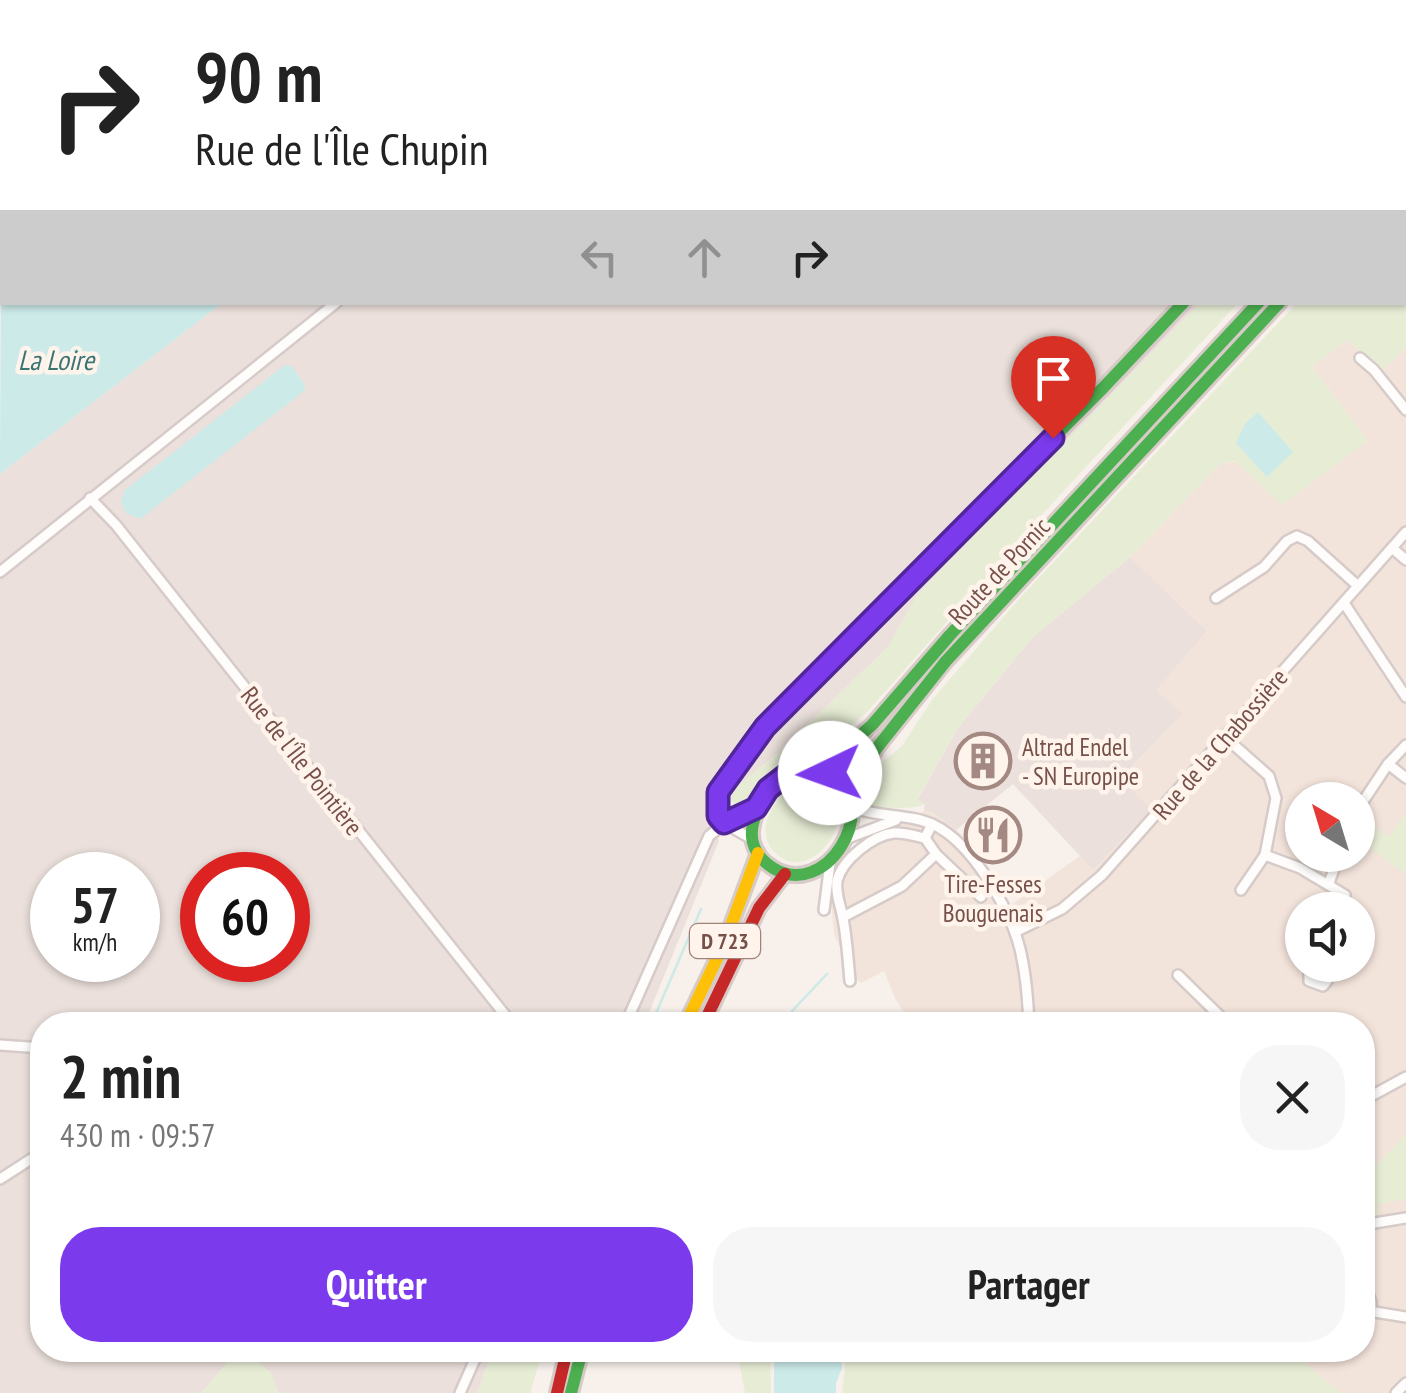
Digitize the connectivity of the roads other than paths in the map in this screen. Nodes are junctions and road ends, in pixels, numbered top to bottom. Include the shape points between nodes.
1 (333, 305) edge
2 (1181, 305) edge
3 (1256, 305) edge
4 (1277, 305) edge
5 (1360, 358) dead end
6 (1406, 410) edge
7 (90, 498) junction
8 (1406, 532) edge
9 (1392, 548) junction
10 (1406, 560) edge
11 (0, 572) edge
12 (1358, 586) junction
13 (1216, 598) dead end
14 (1344, 602) junction
15 (1406, 697) edge
16 (1226, 738) junction
17 (1406, 744) edge
18 (1388, 764) junction
19 (822, 769) junction
20 (1406, 778) edge
21 (1375, 784) edge
22 (851, 801) junction
23 (756, 808) junction
24 (904, 818) junction
25 (724, 823) junction
26 (932, 824) junction
27 (848, 838) junction
28 (925, 838) junction
29 (756, 847) junction
30 (936, 854) junction
31 (1265, 855) junction
32 (831, 860) junction
33 (1333, 872) edge
34 (784, 874) junction
35 (804, 875) junction
36 (1329, 883) junction
37 (1241, 890) dead end
38 (1341, 892) edge
39 (980, 896) dead end
40 (842, 917) junction
41 (1015, 932) junction
42 (1178, 975) dead end
43 (850, 981) dead end
44 (503, 1012) edge
45 (631, 1012) edge
46 (691, 1012) edge
47 (709, 1012) edge
48 (1028, 1012) edge
49 (1216, 1012) edge
50 (0, 1045) edge
51 (30, 1047) edge
52 (1406, 1076) edge
53 (1375, 1094) edge
54 (30, 1160) edge
55 (0, 1179) edge
56 (1406, 1218) edge
57 (1375, 1223) edge
58 (1375, 1312) edge
59 (1406, 1317) edge
60 (474, 1362) edge
61 (564, 1362) edge
62 (579, 1362) edge
63 (1406, 1383) edge
64 (460, 1393) edge
65 (557, 1393) edge
66 (571, 1393) edge
67 (1396, 1393) edge

1 - 7 street
2 - 25 main road via 765,727 718,792
3 - 19 main road, Route de Pornic via 872,726
4 - 22 main road, Route de Pornic via 946,661 856,778
5 - 6 street
7 - 11 street
7 - 44 street, Rue de l'Île Pointière
8 - 9 street, Rue de la Chabossière
9 - 10 street
9 - 12 street, Rue de la Chabossière
12 - 13 street via 1297,536 1253,576
12 - 14 street, Rue de la Chabossière
14 - 15 street
14 - 16 street, Rue de la Chabossière
16 - 31 street via 1274,785
16 - 41 street, Rue de la Chabossière via 1102,875 1062,909
17 - 18 street
18 - 20 street
18 - 21 street
19 - 22 main road via 836,776
19 - 23 main road via 803,767 783,776
22 - 24 street via 869,814
22 - 27 main road
23 - 25 street
23 - 29 main road
24 - 26 street
24 - 27 street
25 - 29 street
25 - 45 street via 710,836
26 - 28 street
26 - 41 street via 980,868
27 - 32 main road
28 - 30 street
28 - 40 street via 904,834 868,843 837,880
29 - 34 main road
29 - 46 main road, D 723 via 724,944
30 - 39 street
30 - 40 street via 902,886
31 - 36 street
31 - 37 street
32 - 35 main road
32 - 35 street via 824,904
33 - 36 street
34 - 35 main road
34 - 47 main road, D 723 via 759,908
36 - 38 street
40 - 43 street
41 - 48 street
42 - 49 street
50 - 51 street
52 - 53 street
54 - 55 street
56 - 57 street
58 - 59 street
60 - 64 street
61 - 65 main road
62 - 66 main road
63 - 67 street

